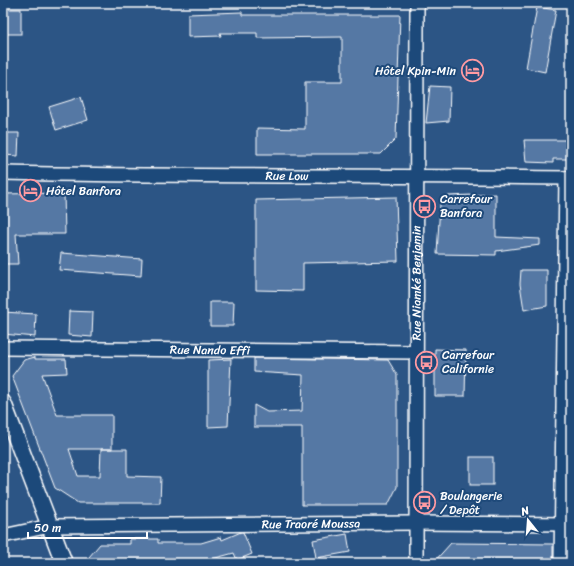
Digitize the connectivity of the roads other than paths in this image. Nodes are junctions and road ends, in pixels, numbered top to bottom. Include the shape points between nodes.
1 (417, 3) edge
2 (3, 173) edge
3 (416, 176) junction
4 (569, 178) edge
5 (3, 348) edge
6 (416, 352) junction
7 (3, 403) edge
8 (416, 523) junction
9 (566, 524) edge
10 (50, 526) junction
11 (3, 536) edge
12 (64, 563) edge
13 (416, 563) edge
14 (561, 563) edge

1 - 3 street, Rue Niamké Benjamin
2 - 3 street, Rue Low
3 - 4 street, Rue Low
3 - 6 street, Rue Niamké Benjamin
4 - 9 street
5 - 6 street, Rue Nando Effi
6 - 8 street, Rue Niamké Benjamin
7 - 10 street
8 - 9 street, Rue Traoré Moussa
8 - 10 street, Rue Traoré Moussa
8 - 13 street, Rue Niamké Benjamin
9 - 14 street
10 - 11 street, Rue Traoré Moussa
10 - 12 street

